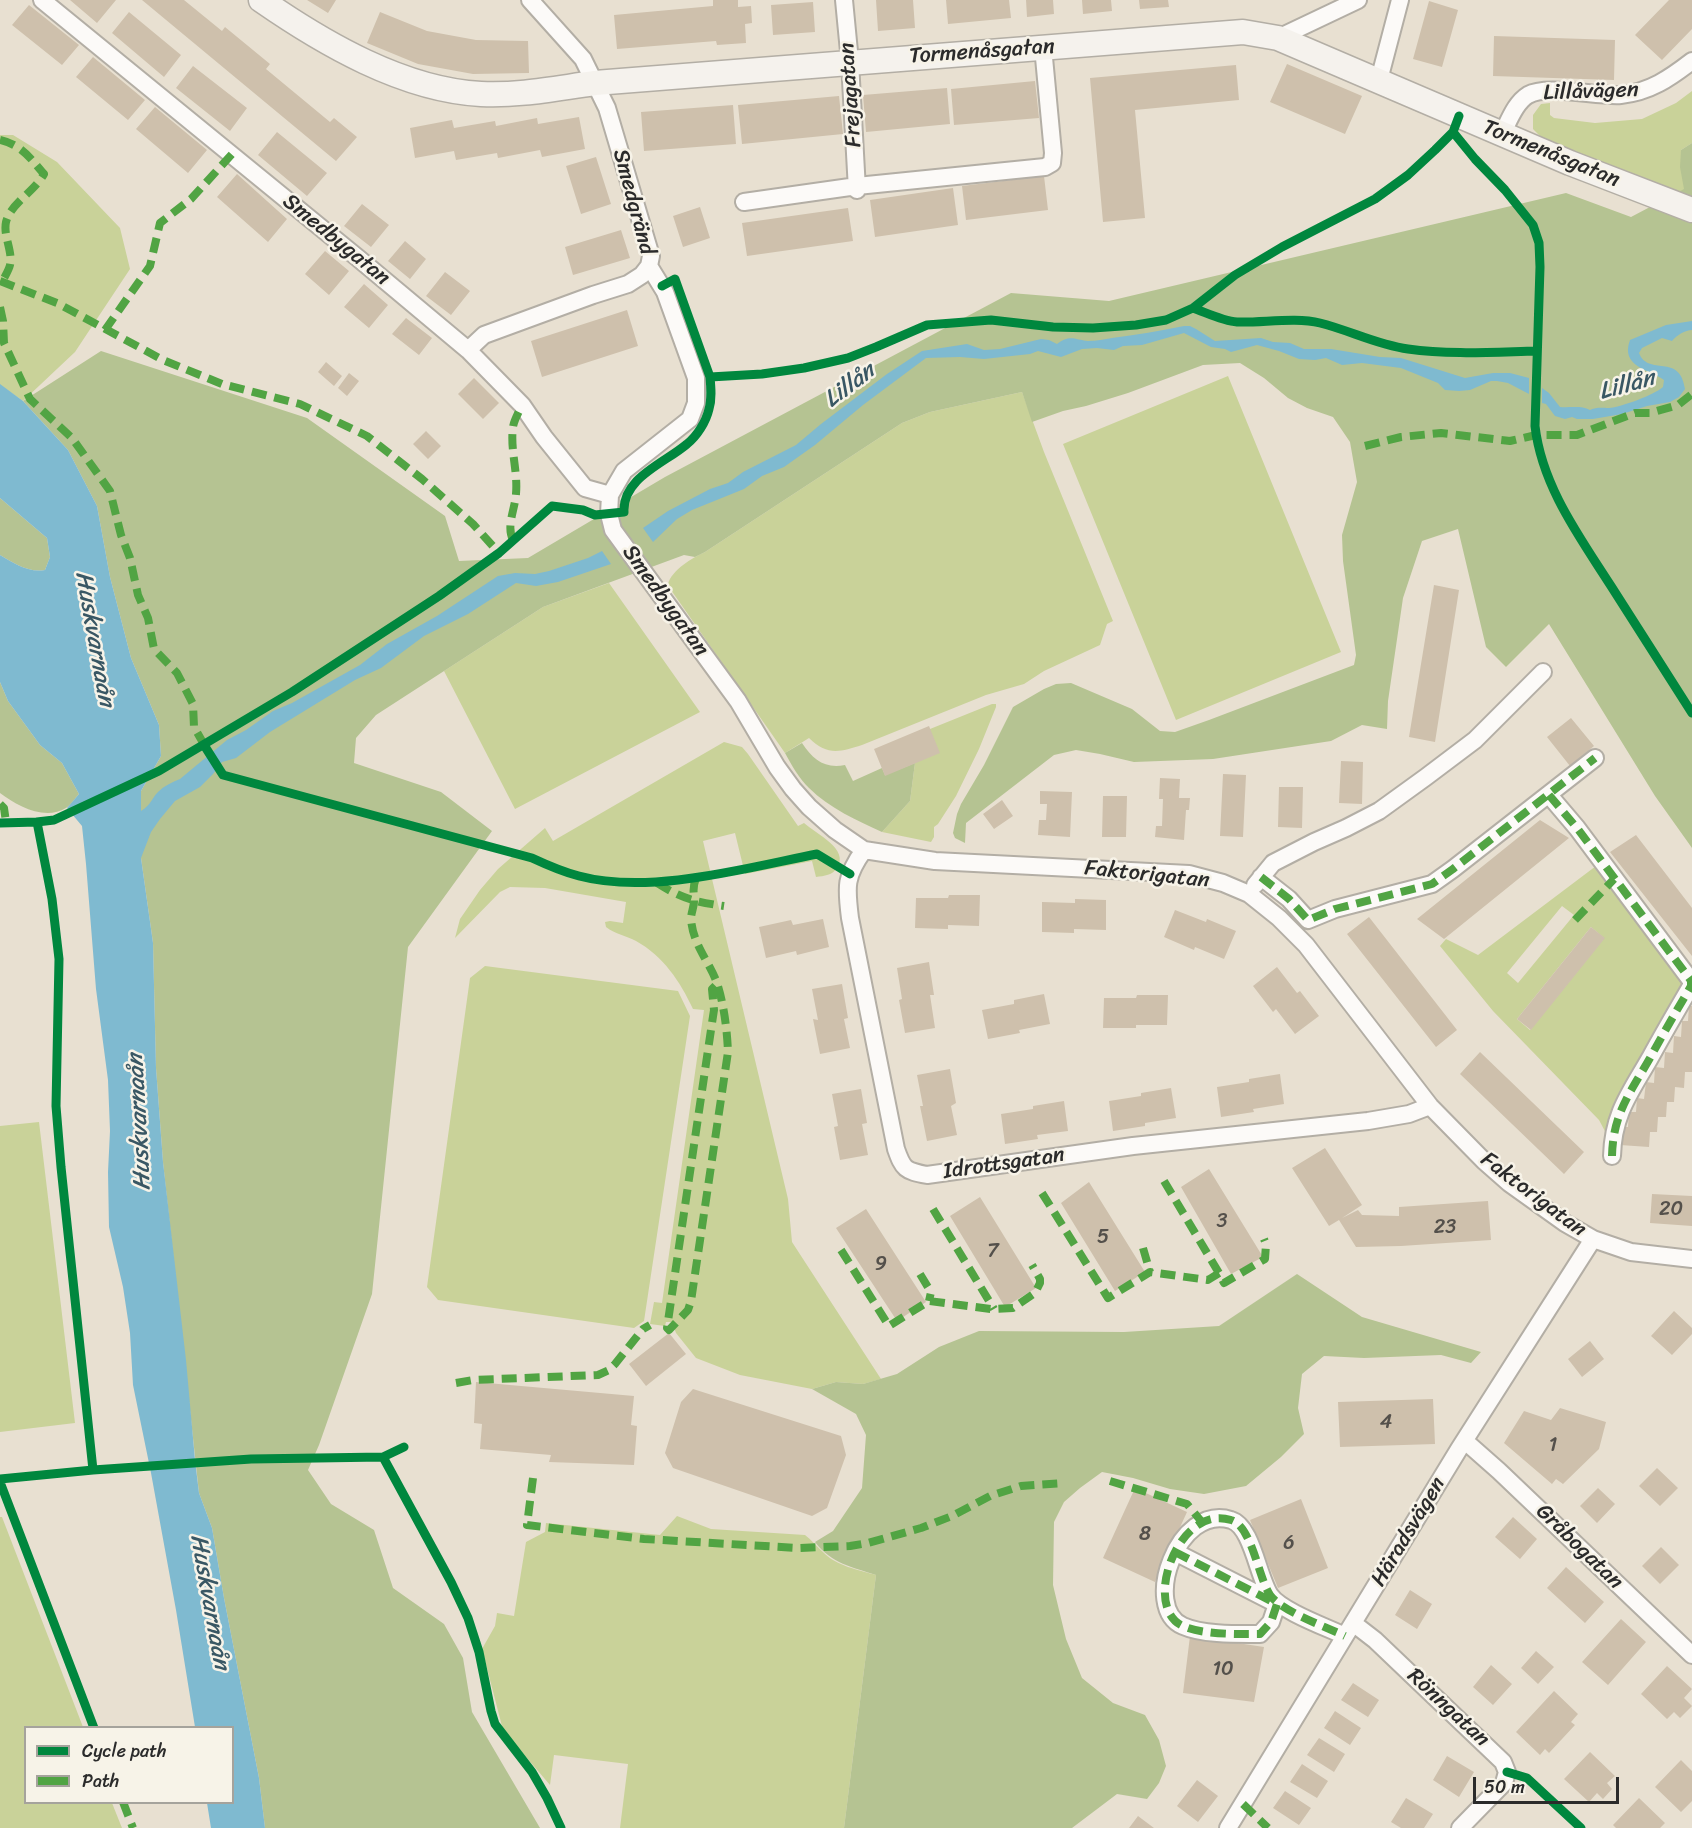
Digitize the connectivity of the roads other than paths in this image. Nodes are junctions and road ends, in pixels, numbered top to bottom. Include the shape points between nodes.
1 (42, 0) edge
2 (261, 0) edge
3 (530, 0) edge
4 (844, 0) edge
5 (1358, 0) edge
6 (1400, 0) edge
7 (1278, 38) junction
8 (1043, 47) junction
9 (1692, 61) edge
10 (850, 62) junction
11 (1379, 80) junction
12 (595, 83) junction
13 (1502, 134) junction
14 (857, 188) junction
15 (744, 202) dead end
16 (1692, 210) edge
17 (649, 266) junction
18 (468, 350) junction
19 (610, 495) junction
20 (1543, 672) dead end
21 (738, 701) joint
22 (1595, 758) dead end
23 (1549, 795) junction
24 (864, 850) junction
25 (1261, 877) junction
26 (1249, 894) junction
27 (1691, 982) edge
28 (1431, 1106) junction
29 (1612, 1156) dead end
30 (1593, 1239) junction
31 (1692, 1259) edge
32 (1465, 1441) junction
33 (1175, 1552) junction
34 (1277, 1604) junction
35 (1349, 1629) junction
36 (1692, 1655) edge
37 (1228, 1828) edge
38 (1460, 1828) edge

1 - 18 street, Smedbygatan
2 - 12 street, Tormenåsgatan via 349,55 441,89 513,93
3 - 12 street, Smedgränd via 583,59
4 - 10 street, Frejagatan
5 - 7 street
6 - 11 street
7 - 8 street, Tormenåsgatan via 1243,32
7 - 11 street, Tormenåsgatan
8 - 10 street, Tormenåsgatan
8 - 14 street via 1052,163 1045,167
9 - 13 street, Lillåvägen via 1647,90 1620,95 1547,91 1529,95 1517,106
10 - 12 street, Tormenåsgatan
10 - 14 street, Frejagatan
11 - 13 street, Tormenåsgatan
12 - 17 street, Smedgränd via 607,108 648,245
13 - 16 street, Tormenåsgatan
14 - 15 street
17 - 18 street, Smedgränd via 628,284 484,335
17 - 19 street via 664,292 696,378 696,403 690,419 624,471
18 - 19 street, Smedbygatan via 522,405 585,488
19 - 21 street, Smedbygatan via 613,530
20 - 25 street via 1475,741 1426,777 1378,811 1273,863
21 - 24 street, Faktorigatan via 793,789 835,830
22 - 23 street
23 - 25 street via 1432,884 1335,909 1308,920
23 - 27 street
24 - 26 street, Faktorigatan via 935,861 1189,874
24 - 28 street, Idrottsgatan via 848,879 850,918 896,1149 902,1165 912,1173 927,1175 1133,1146 1368,1121
25 - 26 street
26 - 28 street, Faktorigatan via 1306,945
27 - 29 street via 1627,1096 1612,1137
28 - 30 street, Faktorigatan via 1509,1183
30 - 31 street, Faktorigatan via 1631,1252
30 - 32 street, Häradsvägen
32 - 35 street, Häradsvägen
32 - 36 street, Gråbogatan
33 - 34 street, Rönngatan
33 - 34 street via 1187,1532 1201,1521 1217,1518 1238,1522
33 - 34 street via 1165,1577 1166,1603 1171,1618 1184,1627 1215,1633 1260,1634 1271,1622
34 - 35 street, Rönngatan
35 - 37 street, Häradsvägen
35 - 38 street, Rönngatan via 1383,1647 1503,1762 1507,1772 1504,1783

